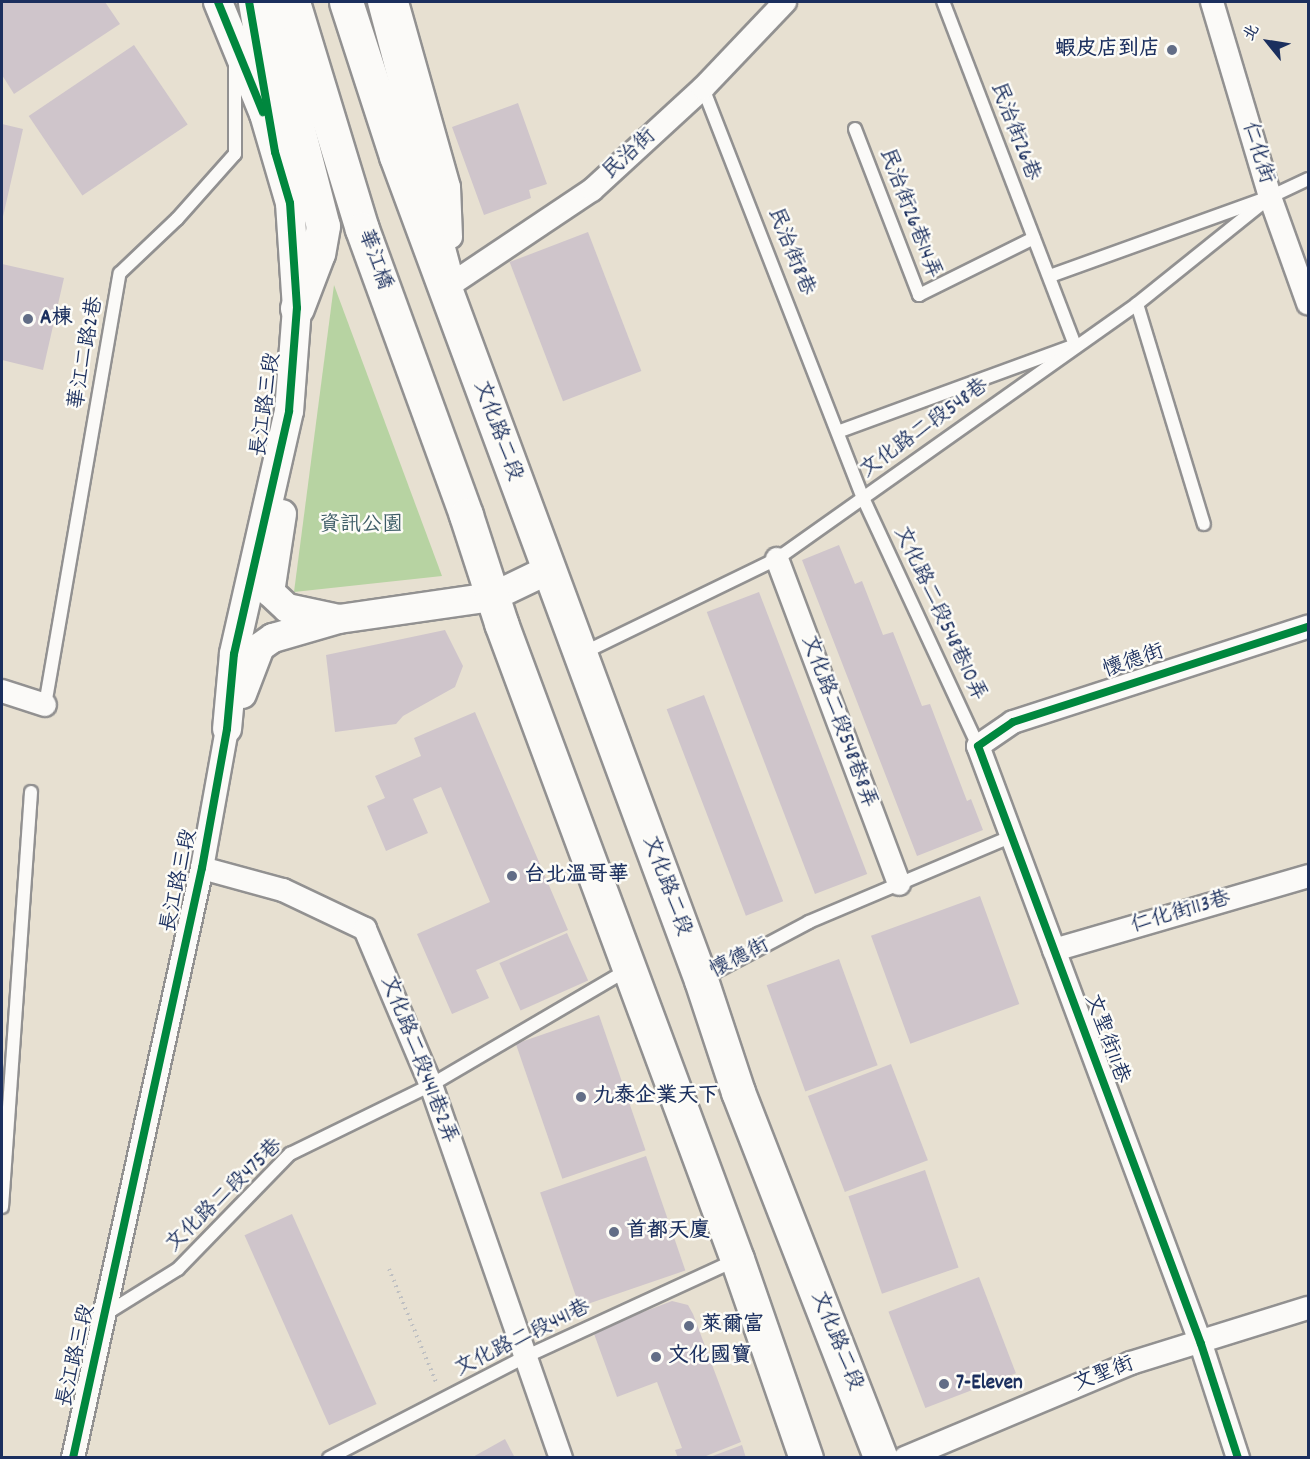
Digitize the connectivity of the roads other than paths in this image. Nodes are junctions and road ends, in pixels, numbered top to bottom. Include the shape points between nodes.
1 (218, 2) edge
2 (249, 2) edge
3 (265, 2) edge
4 (293, 2) edge
5 (346, 2) edge
6 (378, 2) edge
7 (397, 2) edge
8 (785, 2) edge
9 (943, 2) edge
10 (1212, 2) edge
11 (235, 49) junction
12 (703, 88) junction
13 (855, 129) dead end
14 (275, 152) junction
15 (1308, 179) edge
16 (1270, 197) junction
17 (1034, 238) junction
18 (1300, 251) edge
19 (1050, 276) junction
20 (454, 298) junction
21 (1308, 303) edge
22 (1137, 304) junction
23 (297, 308) junction
24 (1075, 345) junction
25 (840, 431) junction
26 (281, 451) junction
27 (863, 498) junction
28 (1204, 524) dead end
29 (777, 559) junction
30 (548, 570) junction
31 (492, 597) junction
32 (339, 619) junction
33 (1308, 627) edge
34 (580, 655) junction
35 (2, 691) edge
36 (45, 705) joint
37 (227, 729) junction
38 (978, 746) junction
39 (31, 792) dead end
40 (1010, 837) junction
41 (202, 868) junction
42 (1308, 876) edge
43 (899, 885) junction
44 (1054, 950) junction
45 (627, 970) junction
46 (701, 980) junction
47 (431, 1084) junction
48 (2, 1208) edge
49 (737, 1259) junction
50 (1308, 1308) edge
51 (104, 1315) junction
52 (1201, 1344) junction
53 (525, 1358) junction
54 (73, 1458) edge
55 (329, 1458) edge
56 (561, 1458) edge
57 (806, 1458) edge
58 (881, 1458) edge
59 (905, 1458) edge
60 (1238, 1458) edge

1 - 11 street
2 - 14 street
3 - 23 main road via 323,226 318,253
4 - 31 main road, 華江橋 via 362,229
5 - 20 main road, 文化路二段 via 396,156
6 - 20 street
7 - 20 street, 文化路二段 via 449,187
8 - 12 street, 民治街
9 - 17 lane, 民治街26巷
10 - 16 street, 仁化街
11 - 14 street via 264,114
11 - 36 lane, 華江二路2巷 via 236,154 177,219 120,273
12 - 20 street, 民治街 via 592,190
12 - 25 lane, 民治街8巷
13 - 17 lane, 民治街26巷14弄 via 919,295
14 - 23 street, 長江路三段 via 290,203
15 - 16 lane
16 - 18 street, 仁化街
16 - 19 lane
16 - 22 lane, 文化路二段548巷
17 - 19 lane, 民治街26巷
18 - 21 street, 仁化街
19 - 24 lane, 民治街26巷
20 - 30 main road, 文化路二段
22 - 24 lane, 文化路二段548巷
22 - 28 lane
23 - 26 street, 長江路三段 via 289,411
24 - 25 lane
24 - 27 lane, 文化路二段548巷
25 - 27 lane, 民治街8巷
26 - 32 street via 282,511 270,592 287,608
26 - 37 street, 長江路三段 via 264,509 234,654
27 - 29 lane, 文化路二段548巷
27 - 38 lane, 文化路二段548巷10弄
29 - 34 lane, 文化路二段548巷
29 - 43 street, 文化路二段548巷8弄
30 - 31 street
30 - 34 main road, 文化路二段
31 - 32 street
31 - 45 main road
32 - 37 street via 273,638 260,647
33 - 38 street, 懷德街 via 1013,722
34 - 46 main road, 文化路二段
35 - 36 street
37 - 41 street, 長江路三段
38 - 40 street, 文聖街11巷
39 - 48 lane
40 - 43 lane, 懷德街
40 - 44 street, 文聖街11巷
41 - 47 street, 文化路二段441巷2弄 via 283,890 366,929
41 - 51 street, 長江路三段
42 - 44 street, 仁化街113巷
43 - 46 lane, 懷德街 via 809,922
44 - 52 street, 文聖街11巷
45 - 47 lane, 文化路二段475巷
45 - 49 main road
46 - 58 main road, 文化路二段 via 738,1092
47 - 51 lane, 文化路二段475巷 via 290,1154 178,1269
47 - 53 street, 文化路二段441巷2弄
49 - 53 lane, 文化路二段441巷
49 - 57 main road
50 - 52 street, 文聖街
51 - 54 street, 長江路三段
52 - 59 street, 文聖街 via 1131,1363
52 - 60 street, 文聖街11巷
53 - 55 lane, 文化路二段441巷
53 - 56 street, 文化路二段441巷2弄

